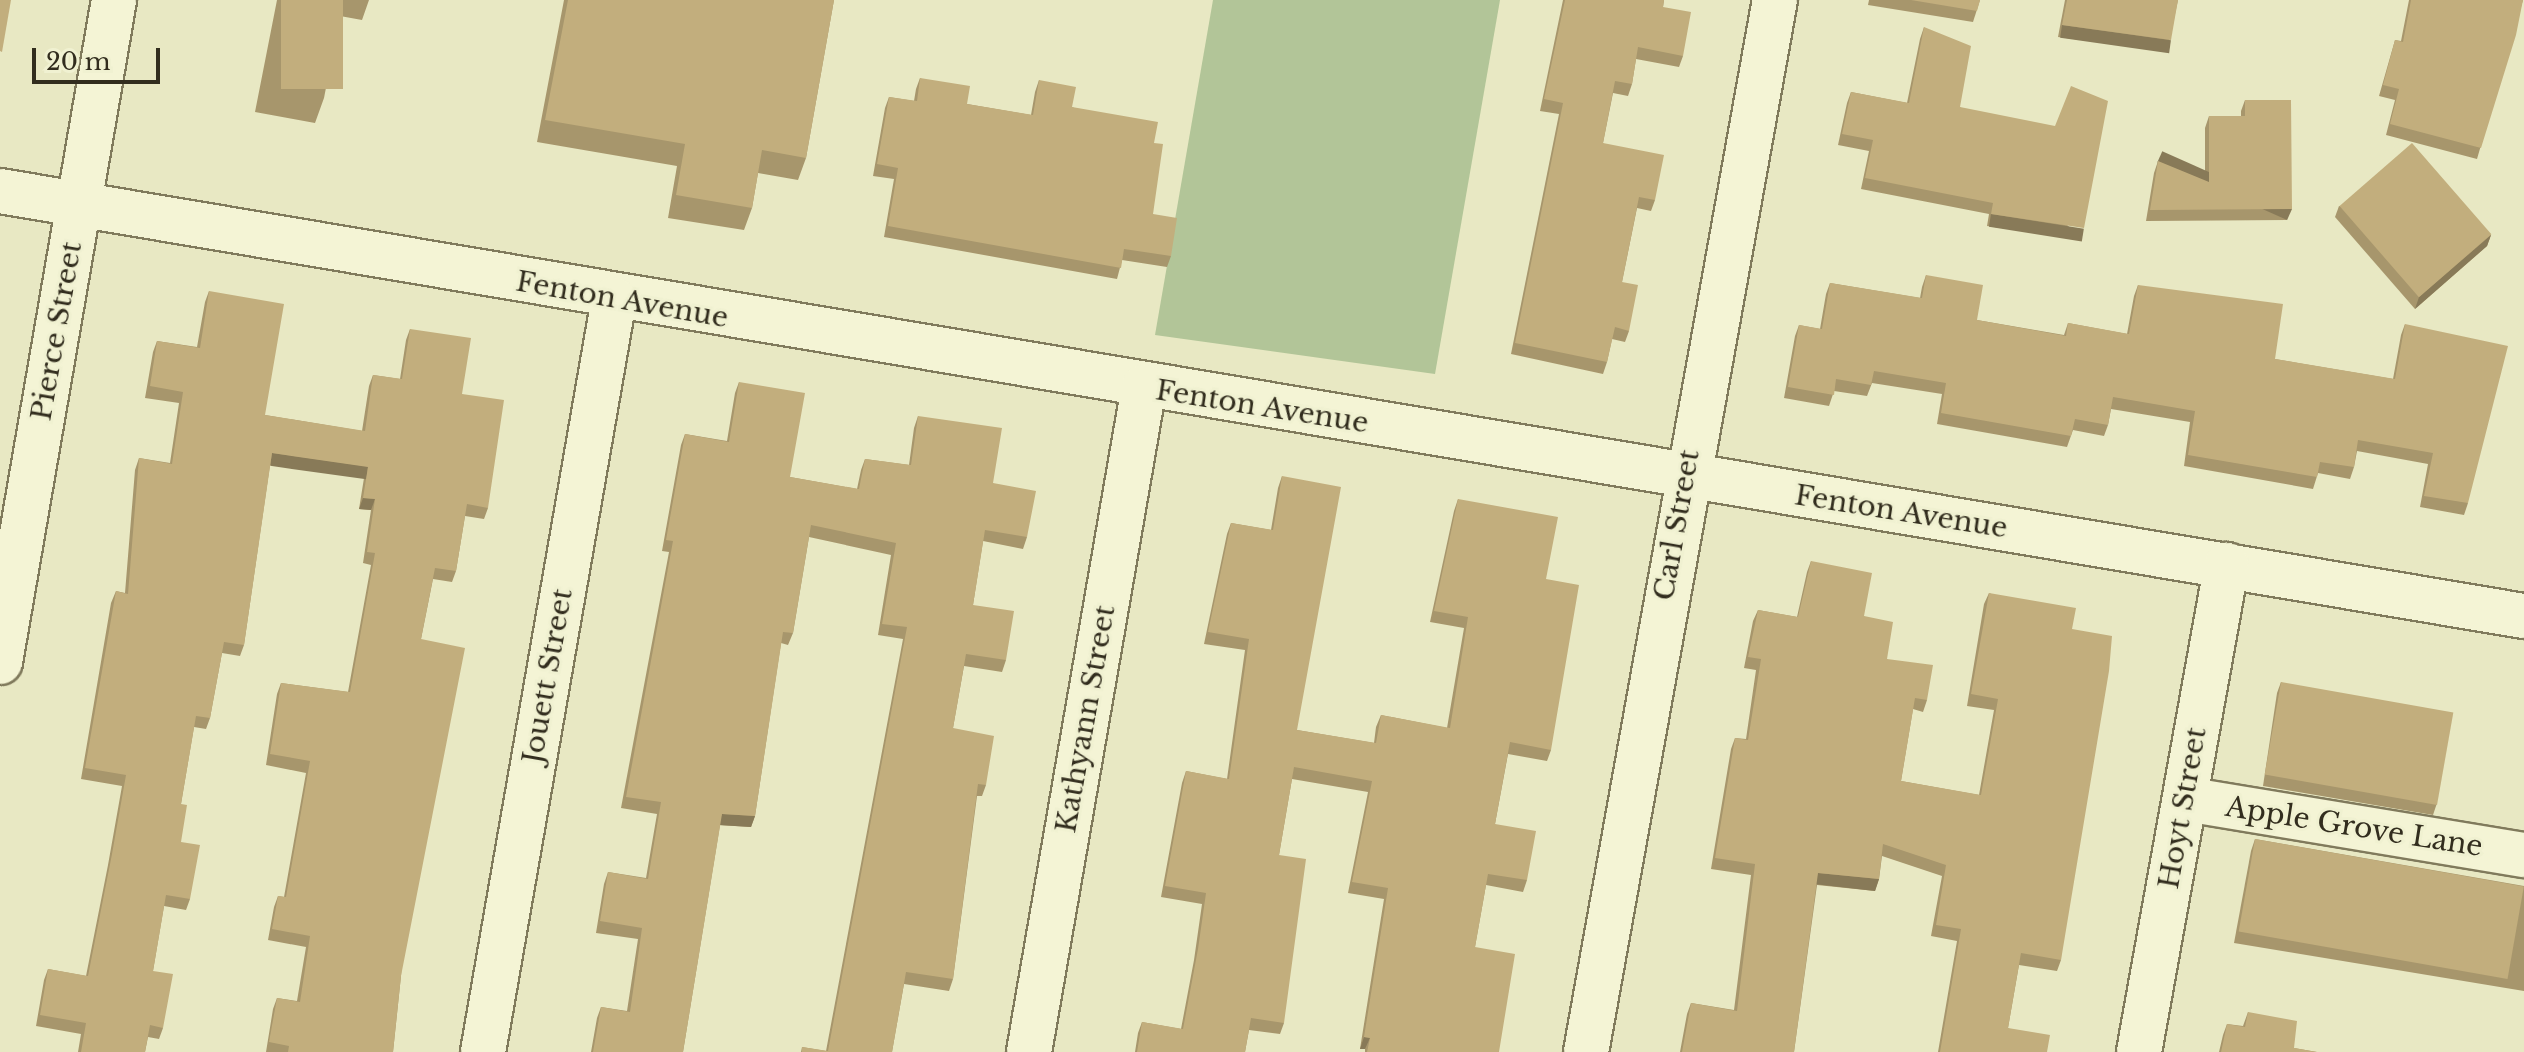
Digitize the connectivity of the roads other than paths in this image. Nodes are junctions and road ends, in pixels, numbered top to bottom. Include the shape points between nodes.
1 (114, 0) edge
2 (1775, 0) edge
3 (0, 191) edge
4 (79, 205) junction
5 (614, 299) junction
6 (1144, 387) junction
7 (1685, 477) junction
8 (2227, 565) junction
9 (2524, 616) edge
10 (0, 662) edge
11 (2185, 799) junction
12 (2524, 855) edge
13 (483, 1052) edge
14 (1029, 1052) edge
15 (1586, 1052) edge
16 (2139, 1052) edge

1 - 4 street, Pierce Street
2 - 7 street, Carl Street
3 - 4 street, Fenton Avenue
4 - 5 street, Fenton Avenue
4 - 10 street, Pierce Street
5 - 6 street, Fenton Avenue
5 - 13 street, Jouett Street
6 - 7 street, Fenton Avenue
6 - 14 street, Kathyann Street
7 - 8 street, Fenton Avenue
7 - 15 street, Carl Street
8 - 9 street, Fenton Avenue
8 - 11 street, Hoyt Street
11 - 12 street, Apple Grove Lane
11 - 16 street, Hoyt Street

